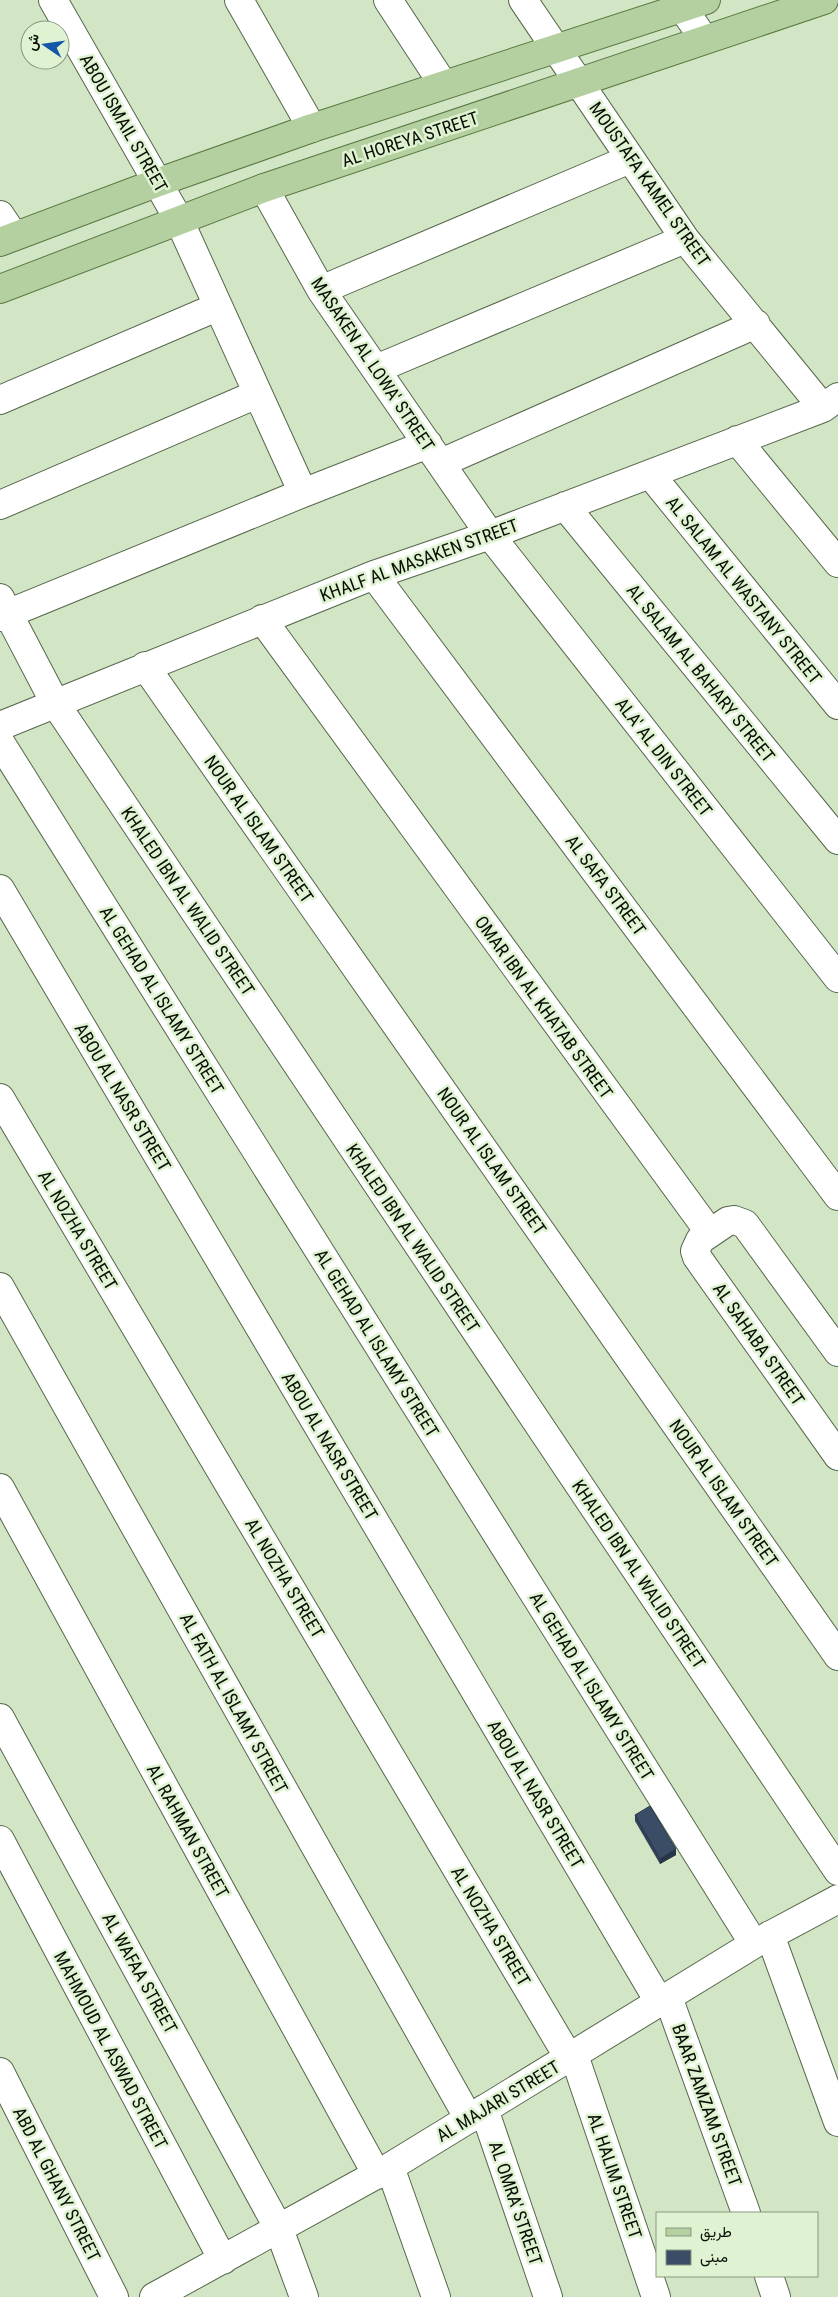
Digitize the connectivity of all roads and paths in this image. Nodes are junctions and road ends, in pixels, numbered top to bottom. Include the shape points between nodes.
1 (53, 0) edge
2 (239, 0) edge
3 (388, 0) edge
4 (523, 0) edge
5 (824, 0) edge
6 (688, 2) edge
7 (704, 39) junction
8 (556, 50) junction
9 (579, 83) junction
10 (443, 84) junction
11 (312, 128) junction
12 (630, 159) junction
13 (159, 182) junction
14 (264, 188) junction
15 (179, 220) junction
16 (5, 231) edge
17 (685, 239) junction
18 (0, 289) edge
19 (321, 290) junction
20 (218, 307) junction
21 (756, 324) junction
22 (376, 369) junction
23 (257, 394) junction
24 (0, 400) edge
25 (831, 403) edge
26 (738, 440) junction
27 (435, 454) junction
28 (650, 474) junction
29 (303, 493) junction
30 (0, 505) edge
31 (565, 506) junction
32 (490, 535) junction
33 (838, 563) edge
34 (374, 575) junction
35 (3, 609) edge
36 (262, 619) junction
37 (145, 666) junction
38 (55, 703) junction
39 (838, 705) edge
40 (0, 726) edge
41 (0, 742) edge
42 (838, 840) edge
43 (0, 889) edge
44 (838, 978) edge
45 (0, 1098) edge
46 (838, 1196) edge
47 (710, 1233) junction
48 (0, 1287) edge
49 (838, 1352) edge
50 (838, 1456) edge
51 (0, 1488) edge
52 (838, 1656) edge
53 (0, 1718) edge
54 (0, 1840) edge
55 (838, 1871) edge
56 (838, 1899) edge
57 (762, 1940) junction
58 (664, 2000) junction
59 (572, 2056) junction
60 (0, 2072) edge
61 (476, 2114) junction
62 (838, 2122) edge
63 (383, 2171) junction
64 (746, 2212) edge
65 (279, 2229) junction
66 (223, 2260) junction
67 (769, 2277) edge
68 (170, 2293) edge
69 (114, 2297) edge
70 (304, 2297) edge
71 (436, 2297) edge
72 (548, 2297) edge
73 (656, 2297) edge
74 (776, 2297) edge

1 - 13 street, ABOU ISMAIL STREET
2 - 11 street
3 - 10 street
4 - 8 street, MOUSTAFA KAMEL STREET
5 - 7 main road, AL HOREYA STREET
6 - 7 street
6 - 8 main road
7 - 9 main road, AL HOREYA STREET
8 - 9 street, MOUSTAFA KAMEL STREET
8 - 10 main road
9 - 12 street, MOUSTAFA KAMEL STREET
9 - 14 main road, AL HOREYA STREET
10 - 11 main road
11 - 13 main road
12 - 17 street, MOUSTAFA KAMEL STREET
12 - 19 street
13 - 15 street, ABOU ISMAIL STREET
13 - 16 main road
14 - 15 main road, AL HOREYA STREET
14 - 19 street, MASAKEN AL LOWA' STREET
15 - 18 main road, AL HOREYA STREET
15 - 20 street, ABOU ISMAIL STREET
17 - 21 street, MOUSTAFA KAMEL STREET
17 - 22 street
19 - 22 street, MASAKEN AL LOWA' STREET
20 - 23 street, ABOU ISMAIL STREET
20 - 24 street
21 - 25 street, MOUSTAFA KAMEL STREET
21 - 27 street
22 - 27 street, MASAKEN AL LOWA' STREET
23 - 29 street, ABOU ISMAIL STREET
23 - 30 street
25 - 26 street, KHALF AL MASAKEN STREET
26 - 28 street, KHALF AL MASAKEN STREET
26 - 33 street
27 - 29 street
27 - 32 street, MASAKEN AL LOWA' STREET
28 - 31 street, KHALF AL MASAKEN STREET
28 - 39 street, AL SALAM AL WASTANY STREET
29 - 35 street
31 - 32 street, KHALF AL MASAKEN STREET
31 - 42 street, AL SALAM AL BAHARY STREET
32 - 34 street, KHALF AL MASAKEN STREET
32 - 44 street, ALA' AL DIN STREET
34 - 36 street, KHALF AL MASAKEN STREET
34 - 46 street, AL SAFA STREET
35 - 38 street, KHALED IBN AL WALID STREET
36 - 37 street, KHALF AL MASAKEN STREET
36 - 47 street, OMAR IBN AL KHATAB STREET
37 - 38 street, KHALF AL MASAKEN STREET
37 - 52 street, NOUR AL ISLAM STREET
38 - 40 street, KHALF AL MASAKEN STREET
38 - 55 street, KHALED IBN AL WALID STREET
41 - 57 street, AL GEHAD AL ISLAMY STREET
43 - 58 street, ABOU AL NASR STREET
45 - 59 street, AL NOZHA STREET
47 - 49 street via 728,1221 745,1224
47 - 50 street, AL SAHABA STREET via 696,1245 697,1257
48 - 61 street, AL FATH AL ISLAMY STREET
51 - 63 street, AL RAHMAN STREET
53 - 65 street, AL WAFAA STREET
54 - 66 street, MAHMOUD AL ASWAD STREET
56 - 57 street, AL MAJARI STREET
57 - 58 street, AL MAJARI STREET
57 - 62 street, AL GEHAD AL ISLAMY STREET
58 - 59 street, AL MAJARI STREET
58 - 64 street, BAAR ZAMZAM STREET
59 - 61 street, AL MAJARI STREET
59 - 73 street, AL HALIM STREET
60 - 69 street, ABD AL GHANY STREET
61 - 63 street, AL MAJARI STREET
61 - 72 street, AL OMRA' STREET
63 - 65 street, AL MAJARI STREET
63 - 71 street, AL RAHMAN STREET
65 - 66 street, AL MAJARI STREET
65 - 70 street, AL WAFAA STREET
66 - 68 street, AL MAJARI STREET
67 - 74 street

